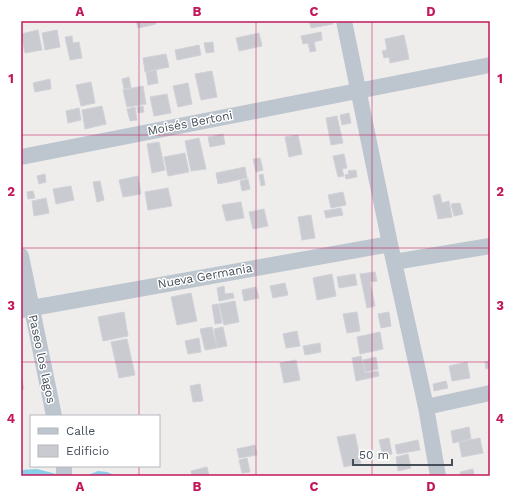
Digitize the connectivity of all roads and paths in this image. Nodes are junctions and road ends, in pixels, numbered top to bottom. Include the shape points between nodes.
1 (344, 21) edge
2 (490, 65) edge
3 (359, 90) junction
4 (21, 157) edge
5 (390, 244) junction
6 (490, 246) edge
7 (21, 256) edge
8 (394, 262) junction
9 (26, 309) edge
10 (490, 393) edge
11 (426, 407) junction
12 (54, 415) edge
13 (438, 476) edge

1 - 3 street
2 - 3 street, Moisés Bertoni
3 - 4 street, Moisés Bertoni
3 - 5 street
5 - 8 street
5 - 9 street, Nueva Germania
6 - 8 street
7 - 9 street, Paseo los lagos
8 - 11 street
9 - 12 street, Paseo los lagos
10 - 11 street
11 - 13 street

